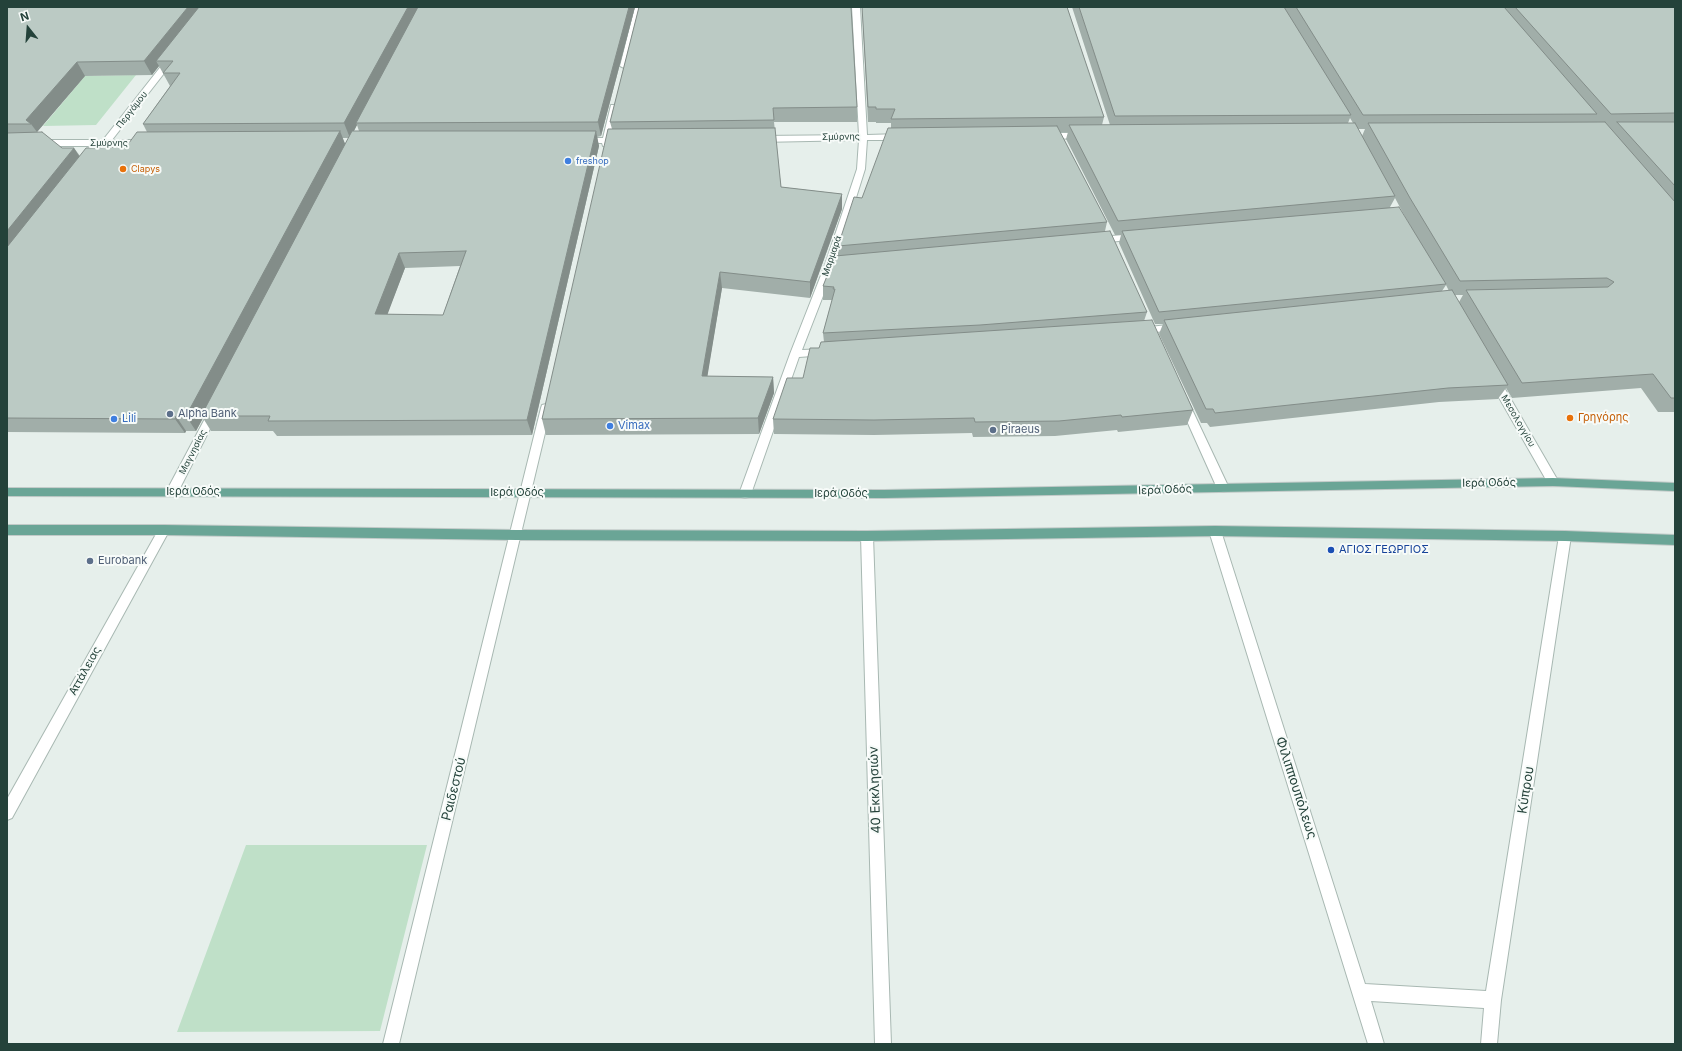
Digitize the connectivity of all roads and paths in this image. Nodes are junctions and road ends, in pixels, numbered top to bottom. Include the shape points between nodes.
1 (639, 7) edge
2 (856, 7) edge
3 (178, 50) edge
4 (622, 74) edge
5 (617, 96) edge
6 (1094, 135) edge
7 (1036, 136) edge
8 (1060, 136) junction
9 (863, 137) junction
10 (910, 137) edge
11 (754, 139) edge
12 (630, 140) edge
13 (575, 141) edge
14 (606, 141) junction
15 (106, 143) junction
16 (152, 143) edge
17 (7, 144) edge
18 (1066, 150) edge
19 (96, 155) edge
20 (603, 156) edge
21 (1143, 236) edge
22 (1088, 241) edge
23 (1190, 326) edge
24 (1127, 332) edge
25 (835, 351) edge
26 (795, 354) junction
27 (1488, 369) edge
28 (1180, 394) edge
29 (547, 401) edge
30 (218, 403) edge
31 (1553, 482) junction
32 (1675, 487) edge
33 (1223, 488) junction
34 (7, 492) edge
35 (172, 492) junction
36 (526, 493) junction
37 (745, 494) junction
38 (7, 530) edge
39 (164, 530) junction
40 (1215, 531) junction
41 (516, 535) junction
42 (867, 536) junction
43 (1565, 536) junction
44 (1675, 540) edge
45 (7, 813) edge
46 (1360, 992) junction
47 (1494, 1000) junction
48 (391, 1044) edge
49 (883, 1044) edge
50 (1376, 1044) edge
51 (1489, 1044) edge

1 - 4 street
2 - 9 street, Μαρμαρά
3 - 15 street, Περγάμου
5 - 14 street
6 - 8 street
7 - 8 street
8 - 18 street
9 - 10 street, Σμύρνης
9 - 11 street, Σμύρνης
9 - 26 street, Μαρμαρά via 861,169 834,264
12 - 14 street
13 - 14 street
14 - 20 street
15 - 16 street, Σμύρνης
15 - 17 street, Σμύρνης
15 - 19 street, Περγάμου
21 - 22 street
23 - 24 street
25 - 26 street
26 - 37 street, Μαρμαρά
27 - 31 street, Μεσολογγίου
28 - 33 street
29 - 36 street, Ραιδεστού
30 - 35 street, Μαγνησίας
31 - 32 main road, Ιερά Οδός
31 - 33 main road, Ιερά Οδός
33 - 37 main road, Ιερά Οδός
34 - 35 main road, Ιερά Οδός
35 - 36 main road, Ιερά Οδός
36 - 37 main road, Ιερά Οδός
36 - 41 street, Ραιδεστού
38 - 39 main road
39 - 41 main road
39 - 45 street, Αττάλειας
40 - 42 main road
40 - 43 main road
40 - 46 street, Φιλιππουπόλεως
41 - 42 main road
41 - 48 street, Ραιδεστού
42 - 49 street, 40 Εκκλησιών
43 - 44 main road
43 - 47 street, Κύπρου
46 - 47 street
46 - 50 street, Φιλιππουπόλεως
47 - 51 street, Κύπρου

